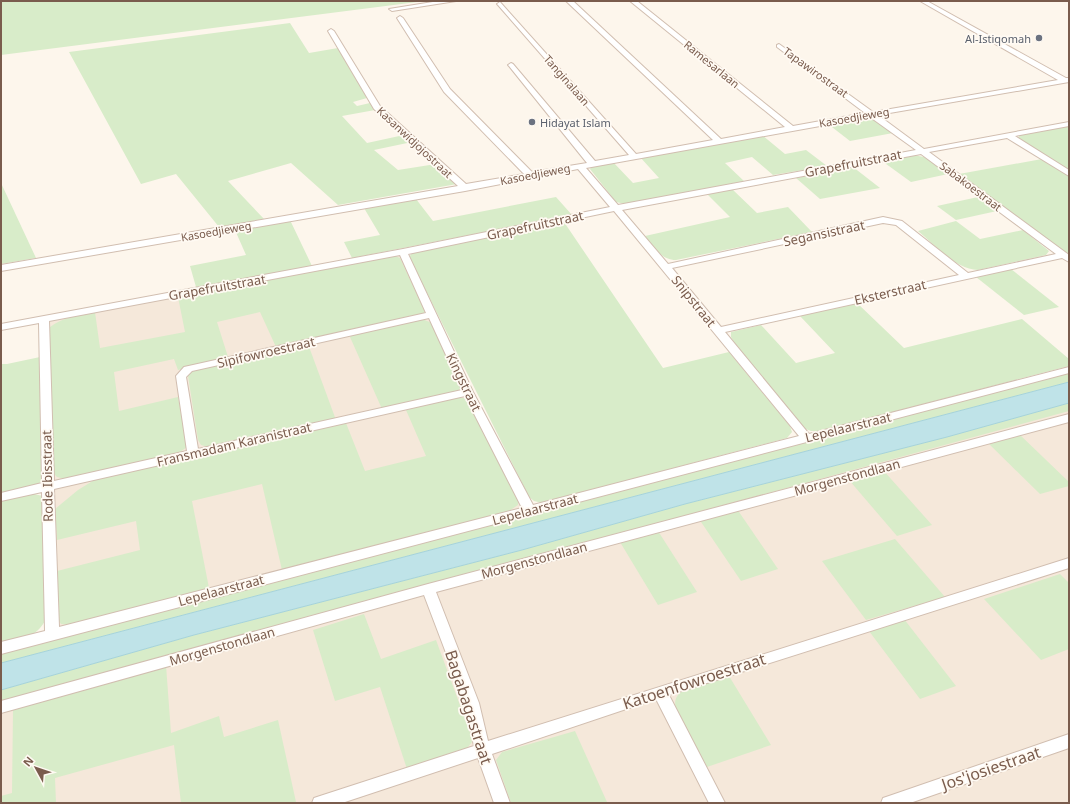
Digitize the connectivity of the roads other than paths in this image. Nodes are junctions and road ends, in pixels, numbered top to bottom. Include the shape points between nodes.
1 (453, 1) edge
2 (569, 1) edge
3 (633, 1) edge
4 (922, 1) edge
5 (500, 4) dead end
6 (392, 9) dead end
7 (400, 18) dead end
8 (331, 31) dead end
9 (779, 46) dead end
10 (511, 65) dead end
11 (1067, 80) edge
12 (872, 113) junction
13 (1069, 124) edge
14 (791, 128) junction
15 (1008, 135) junction
16 (719, 141) junction
17 (922, 150) junction
18 (634, 156) junction
19 (592, 163) junction
20 (580, 166) junction
21 (1069, 174) edge
22 (530, 175) junction
23 (465, 188) junction
24 (617, 208) junction
25 (403, 252) junction
26 (1066, 257) edge
27 (666, 266) junction
28 (1, 268) edge
29 (965, 275) junction
30 (431, 315) junction
31 (44, 319) junction
32 (1, 327) edge
33 (718, 332) junction
34 (1069, 370) edge
35 (468, 392) junction
36 (1069, 418) edge
37 (806, 438) junction
38 (193, 453) junction
39 (47, 486) junction
40 (1, 497) edge
41 (529, 510) junction
42 (1069, 563) edge
43 (428, 589) junction
44 (52, 634) junction
45 (1, 648) edge
46 (660, 692) junction
47 (1, 707) edge
48 (1069, 741) edge
49 (483, 751) junction
50 (320, 803) edge
51 (502, 803) edge
52 (717, 803) edge
53 (889, 803) edge

1 - 6 street
2 - 16 street
3 - 14 street, Ramesarlaan
4 - 11 street
5 - 18 street, Tanginalaan
7 - 22 street via 447,90
8 - 23 street, Kasanwidjojostraat via 376,107
9 - 12 street, Tapawirostraat
10 - 19 street
11 - 12 street, Kasoedjieweg
12 - 14 street, Kasoedjieweg
12 - 17 street, Sabakoestraat
13 - 15 street, Grapefruitstraat
14 - 16 street, Kasoedjieweg
15 - 17 street, Grapefruitstraat
15 - 21 street
16 - 18 street, Kasoedjieweg
17 - 24 street, Grapefruitstraat
17 - 26 street, Sabakoestraat
18 - 19 street, Kasoedjieweg
19 - 20 street, Kasoedjieweg
20 - 22 street, Kasoedjieweg
20 - 24 street, Snipstraat
22 - 23 street, Kasoedjieweg
23 - 28 street, Kasoedjieweg
24 - 25 street, Grapefruitstraat
24 - 27 street, Snipstraat
25 - 30 street, Kingstraat
25 - 31 street, Grapefruitstraat
26 - 29 street, Eksterstraat
27 - 29 street, Segansistraat via 883,220 899,223
27 - 33 street, Snipstraat
29 - 33 street, Eksterstraat
30 - 35 street, Kingstraat
30 - 38 street, Sipifowroestraat via 188,369 181,376
31 - 32 street, Grapefruitstraat
31 - 39 street, Rode Ibisstraat
33 - 37 street, Snipstraat
34 - 37 street, Lepelaarstraat
35 - 38 street, Fransmadam Karanistraat
35 - 41 street, Kingstraat
36 - 43 street, Morgenstondlaan
37 - 41 street, Lepelaarstraat
38 - 39 street, Fransmadam Karanistraat
39 - 40 street, Fransmadam Karanistraat
39 - 44 street, Rode Ibisstraat
41 - 44 street, Lepelaarstraat
42 - 46 street, Katoenfowroestraat
43 - 47 street, Morgenstondlaan
43 - 49 street, Bagabagastraat via 472,703
44 - 45 street, Lepelaarstraat
46 - 49 street, Katoenfowroestraat
46 - 52 street
48 - 53 street, Jos'josiestraat
49 - 50 street, Katoenfowroestraat
49 - 51 street, Bagabagastraat

